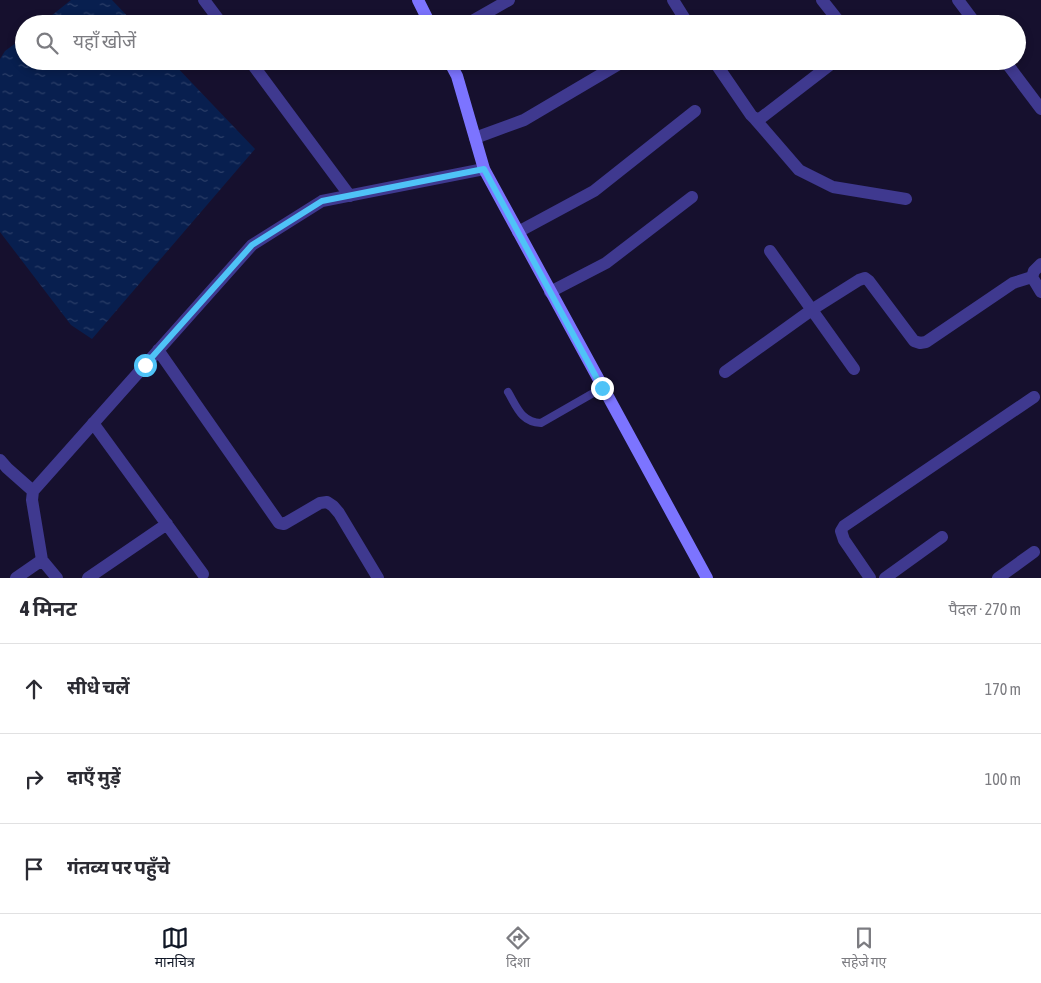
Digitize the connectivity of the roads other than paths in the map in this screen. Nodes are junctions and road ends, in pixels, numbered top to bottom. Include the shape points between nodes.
1 (204, 0) edge
2 (418, 0) edge
3 (509, 0) edge
4 (673, 0) edge
5 (822, 0) edge
6 (958, 0) edge
7 (215, 15) edge
8 (426, 15) edge
9 (482, 15) edge
10 (682, 15) edge
11 (834, 15) edge
12 (969, 15) edge
13 (257, 70) edge
14 (454, 70) edge
15 (609, 70) edge
16 (720, 70) edge
17 (823, 70) edge
18 (1012, 70) edge
19 (1041, 109) edge
20 (695, 111) dead end
21 (755, 119) junction
22 (475, 138) junction
23 (484, 169) junction
24 (350, 196) junction
25 (692, 197) dead end
26 (906, 199) dead end
27 (518, 232) junction
28 (770, 251) dead end
29 (1041, 264) edge
30 (1032, 276) junction
31 (550, 292) junction
32 (1041, 292) edge
33 (813, 309) junction
34 (158, 350) junction
35 (854, 369) dead end
36 (725, 372) dead end
37 (602, 388) junction
38 (508, 392) dead end
39 (1034, 397) dead end
40 (93, 423) junction
41 (0, 460) edge
42 (33, 491) junction
43 (167, 524) junction
44 (942, 537) dead end
45 (1034, 552) dead end
46 (42, 560) junction
47 (203, 574) dead end
48 (16, 578) edge
49 (57, 578) edge
50 (88, 578) edge
51 (378, 578) edge
52 (707, 578) edge
53 (870, 578) edge
54 (885, 578) edge
55 (998, 578) edge

1 - 7 street
2 - 8 street
3 - 9 street
4 - 10 street
5 - 11 street
6 - 12 street
13 - 24 street
14 - 22 street
15 - 22 street via 524,120
16 - 21 street
17 - 21 street via 761,118
18 - 19 street
20 - 27 street via 594,191
21 - 26 street via 799,170 833,187
22 - 23 street
23 - 24 street
23 - 27 street
24 - 34 street via 322,201 252,245
25 - 31 street via 606,263
27 - 31 street
28 - 33 street
29 - 30 street
30 - 32 street
30 - 33 street via 1013,283 920,343 914,341 865,278
31 - 37 street
33 - 35 street
33 - 36 street
34 - 40 street
34 - 51 street via 279,523 284,524 327,502 339,513
37 - 38 lane via 541,423 524,417
37 - 52 street
39 - 53 street via 844,526 841,531 844,540
40 - 42 street
40 - 43 street
41 - 42 street
42 - 46 street
43 - 47 street
43 - 50 street
44 - 54 street
45 - 55 street
46 - 48 street
46 - 49 street

